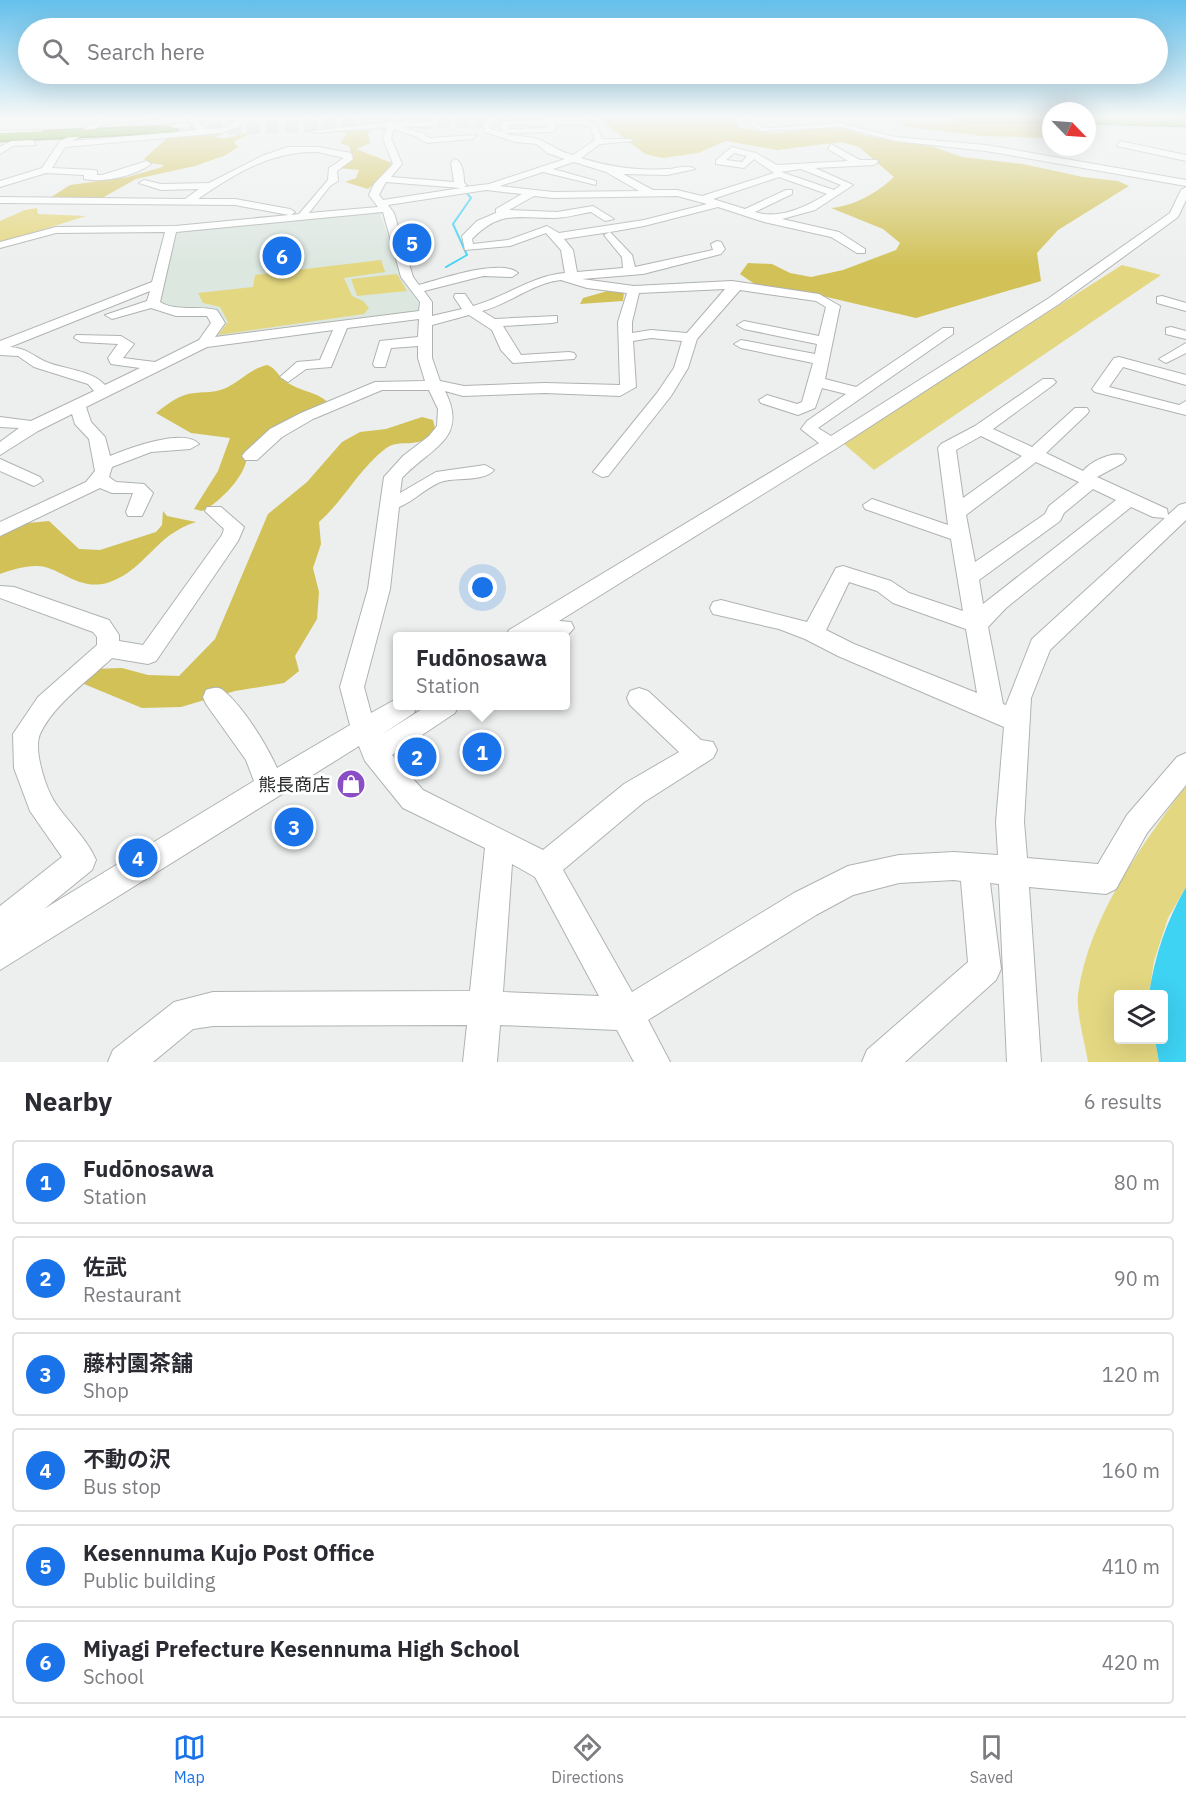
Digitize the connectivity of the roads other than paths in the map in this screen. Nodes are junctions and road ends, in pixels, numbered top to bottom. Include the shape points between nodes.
1 (47, 168) edge
2 (136, 168) edge
3 (228, 168) edge
4 (247, 168) edge
5 (336, 168) edge
6 (395, 168) edge
7 (457, 168) edge
8 (545, 168) edge
9 (601, 168) edge
10 (746, 168) edge
11 (773, 168) edge
12 (789, 168) edge
13 (809, 168) edge
14 (851, 168) edge
15 (1098, 168) edge
16 (541, 169) junction
17 (690, 169) dead end
18 (45, 170) junction
19 (609, 170) junction
20 (778, 171) junction
21 (235, 174) junction
22 (864, 176) dead end
23 (386, 178) junction
24 (757, 179) junction
25 (144, 183) dead end
26 (593, 183) dead end
27 (1186, 183) edge
28 (0, 184) edge
29 (459, 184) junction
30 (210, 186) junction
31 (491, 187) junction
32 (470, 189) junction
33 (1186, 190) edge
34 (533, 192) junction
35 (649, 193) junction
36 (834, 193) junction
37 (796, 194) junction
38 (608, 195) junction
39 (703, 199) junction
40 (0, 200) edge
41 (820, 201) junction
42 (187, 202) junction
43 (718, 204) junction
44 (383, 206) junction
45 (504, 213) junction
46 (686, 213) junction
47 (745, 213) junction
48 (307, 215) junction
49 (557, 215) junction
50 (635, 216) junction
51 (1180, 217) edge
52 (609, 219) dead end
53 (768, 220) junction
54 (171, 229) junction
55 (544, 230) junction
56 (610, 235) dead end
57 (557, 237) junction
58 (717, 244) dead end
59 (0, 245) edge
60 (861, 251) dead end
61 (629, 271) junction
62 (512, 273) dead end
63 (567, 276) junction
64 (157, 284) junction
65 (732, 285) junction
66 (417, 289) junction
67 (634, 290) junction
68 (460, 297) dead end
69 (1162, 300) dead end
70 (153, 303) junction
71 (1186, 307) edge
72 (468, 311) junction
73 (112, 315) dead end
74 (427, 318) junction
75 (552, 319) dead end
76 (492, 323) junction
77 (342, 325) junction
78 (744, 325) dead end
79 (948, 331) dead end
80 (1171, 331) dead end
81 (1186, 335) edge
82 (81, 338) dead end
83 (626, 338) junction
84 (690, 338) junction
85 (425, 341) junction
86 (824, 341) junction
87 (204, 343) junction
88 (741, 344) dead end
89 (0, 346) edge
90 (1186, 347) edge
91 (0, 353) edge
92 (569, 356) dead end
93 (1166, 359) dead end
94 (821, 360) junction
95 (380, 364) dead end
96 (158, 366) junction
97 (288, 377) dead end
98 (1186, 380) edge
99 (818, 382) junction
100 (1048, 382) dead end
101 (434, 385) junction
102 (103, 392) junction
103 (855, 392) junction
104 (767, 400) dead end
105 (78, 405) junction
106 (1186, 406) edge
107 (1081, 411) dead end
108 (0, 422) edge
109 (32, 428) junction
110 (981, 430) junction
111 (190, 444) dead end
112 (831, 444) junction
113 (1, 452) edge
114 (1034, 455) junction
115 (251, 456) dead end
116 (1117, 459) dead end
117 (484, 470) dead end
118 (101, 472) junction
119 (602, 472) dead end
120 (1089, 480) junction
121 (34, 481) dead end
122 (1129, 499) junction
123 (388, 504) junction
124 (872, 505) dead end
125 (1186, 509) edge
126 (214, 511) dead end
127 (135, 512) dead end
128 (956, 513) junction
129 (1160, 513) dead end
130 (0, 530) edge
131 (961, 536) junction
132 (969, 577) junction
133 (6, 591) dead end
134 (721, 608) dead end
135 (977, 624) junction
136 (524, 632) edge
137 (813, 633) junction
138 (108, 648) junction
139 (215, 697) dead end
140 (639, 698) dead end
141 (400, 710) edge
142 (436, 710) edge
143 (992, 710) junction
144 (1017, 721) junction
145 (369, 742) junction
146 (1186, 765) edge
147 (269, 786) junction
148 (500, 841) junction
149 (545, 867) junction
150 (974, 868) junction
151 (1012, 870) junction
152 (0, 925) edge
153 (0, 954) edge
154 (485, 1008) junction
155 (627, 1014) junction
156 (125, 1062) edge
157 (480, 1062) edge
158 (653, 1062) edge
159 (879, 1062) edge
160 (1024, 1062) edge

1 - 18 street
2 - 18 street via 103,178 87,177 94,173
3 - 21 street via 218,172
4 - 21 street
5 - 48 street via 332,170 333,181 304,213
6 - 23 street
7 - 29 street
8 - 16 street
9 - 19 street
10 - 24 street
11 - 20 street
12 - 20 street
13 - 36 street via 848,184
14 - 22 street
15 - 27 street
16 - 26 street
16 - 31 street
17 - 19 street
18 - 28 street
19 - 35 street
20 - 24 street
20 - 36 street
21 - 30 street
23 - 29 street
23 - 44 street via 374,195
24 - 37 street
24 - 39 street
25 - 30 street via 161,187
29 - 32 street
30 - 42 street
31 - 32 street
31 - 34 street
32 - 44 street
33 - 51 street
34 - 38 street
34 - 45 street via 500,211
35 - 38 street
35 - 39 street via 677,193
35 - 46 street
36 - 41 street
37 - 41 street
37 - 47 street
38 - 50 street
39 - 43 street
40 - 42 street
41 - 53 street via 811,208
42 - 48 street via 253,204
43 - 46 street
43 - 47 street
44 - 48 street
44 - 66 street via 389,213 407,277
45 - 49 street
45 - 55 street via 481,223 466,238 469,248 510,243
46 - 50 street
47 - 53 street
48 - 54 street
49 - 52 street via 593,209
49 - 55 street
50 - 57 street
51 - 112 street
53 - 60 street via 835,234
54 - 59 street via 56,230
54 - 64 street
55 - 57 street
56 - 61 street via 628,257
57 - 63 street via 567,250
58 - 61 street via 719,249 705,256
61 - 63 street
62 - 66 street via 483,272
63 - 67 street via 587,284
63 - 72 street via 546,278 491,305
64 - 70 street
64 - 89 street
65 - 67 street
65 - 84 street via 733,291
65 - 86 street via 829,302 833,306
66 - 74 street via 426,302
67 - 83 street via 625,322
68 - 72 street
69 - 71 street
70 - 73 street
70 - 87 street via 167,313 212,313 218,323
72 - 74 street
72 - 76 street
74 - 77 street
74 - 85 street
75 - 76 street
76 - 92 street via 511,356 518,360
77 - 87 street
77 - 97 street via 326,364 302,365
78 - 86 street
79 - 103 street
80 - 81 street
82 - 96 street via 121,340 127,344 116,361
83 - 84 street via 651,334
83 - 101 street via 628,387 620,392 545,388 463,391
84 - 119 street via 681,368 663,396
85 - 95 street via 385,344
85 - 101 street via 425,358
86 - 94 street
87 - 96 street
88 - 94 street
90 - 93 street
91 - 102 street
94 - 99 street
96 - 102 street
98 - 106 street via 1119,361 1100,389 1168,409 1184,411
99 - 103 street
99 - 104 street via 809,405 798,410
100 - 110 street
101 - 115 street via 380,385 366,390 276,433
101 - 123 street via 446,409 445,426 393,477
102 - 105 street
103 - 112 street via 809,429
105 - 109 street
105 - 118 street via 84,424 97,437
107 - 114 street
108 - 109 street
109 - 113 street
110 - 114 street
110 - 128 street via 947,448
111 - 118 street via 149,445
112 - 136 street
113 - 121 street
114 - 120 street
114 - 128 street
116 - 120 street via 1093,470
117 - 123 street via 436,477 406,498
118 - 127 street via 112,487 138,488 144,493
118 - 130 street via 92,486
120 - 122 street
120 - 132 street via 1053,517
122 - 129 street
122 - 135 street via 998,602
123 - 145 street via 380,590 352,687
124 - 131 street
125 - 144 street via 1040,645 1019,698
126 - 138 street via 234,527 231,536 155,646 148,655
128 - 131 street
131 - 132 street
132 - 135 street
133 - 138 street via 101,626 108,635
134 - 137 street
135 - 137 street via 843,573
135 - 143 street
137 - 143 street
138 - 152 street via 47,704 26,734 27,768 44,811 82,861
139 - 147 street via 268,776
140 - 149 street via 701,751 634,793
141 - 145 street
142 - 145 street
143 - 144 street
144 - 151 street via 1010,822
145 - 147 street
145 - 148 street via 413,799
146 - 151 street via 1137,824 1106,879
147 - 153 street
148 - 149 street
148 - 154 street
149 - 155 street
150 - 151 street
150 - 155 street via 899,869 848,881
150 - 159 street via 985,969
151 - 160 street
154 - 155 street
154 - 156 street via 213,1009 186,1014
154 - 157 street
155 - 158 street

